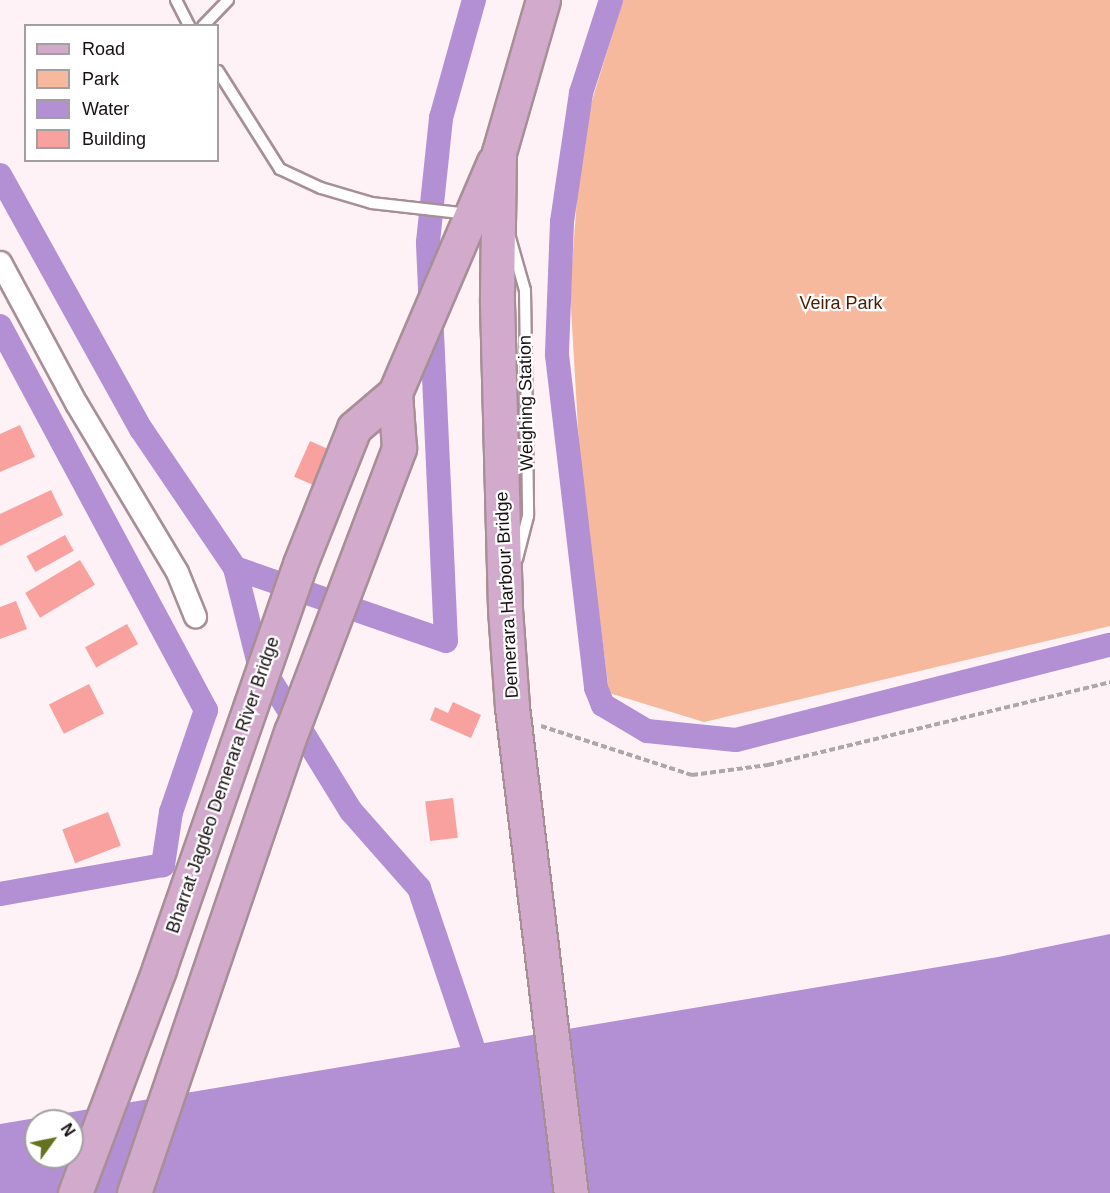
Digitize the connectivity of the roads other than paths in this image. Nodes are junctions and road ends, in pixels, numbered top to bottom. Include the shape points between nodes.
1 (176, 0) edge
2 (228, 0) edge
3 (543, 0) edge
4 (188, 24) edge
5 (205, 24) edge
6 (219, 73) edge
7 (474, 213) junction
8 (0, 262) edge
9 (394, 393) junction
10 (505, 609) junction
11 (195, 616) dead end
12 (75, 1193) edge
13 (134, 1193) edge
14 (571, 1193) edge

1 - 4 lane
2 - 5 lane
3 - 7 main road, Demerara Harbour Bridge via 499,152
6 - 7 lane via 280,169 321,188 362,200
7 - 9 main road, Bharrat Jagdeo Demerara River Bridge
7 - 10 main road, Demerara Harbour Bridge via 497,302
7 - 10 lane, Weighing Station via 515,249 525,290 528,516
8 - 11 street via 76,403 177,572
9 - 12 main road, Bharrat Jagdeo Demerara River Bridge via 354,428 349,438 300,564 159,969
9 - 13 main road, Bharrat Jagdeo Demerara River Bridge via 399,448 342,590
10 - 14 main road, Demerara Harbour Bridge via 528,858

